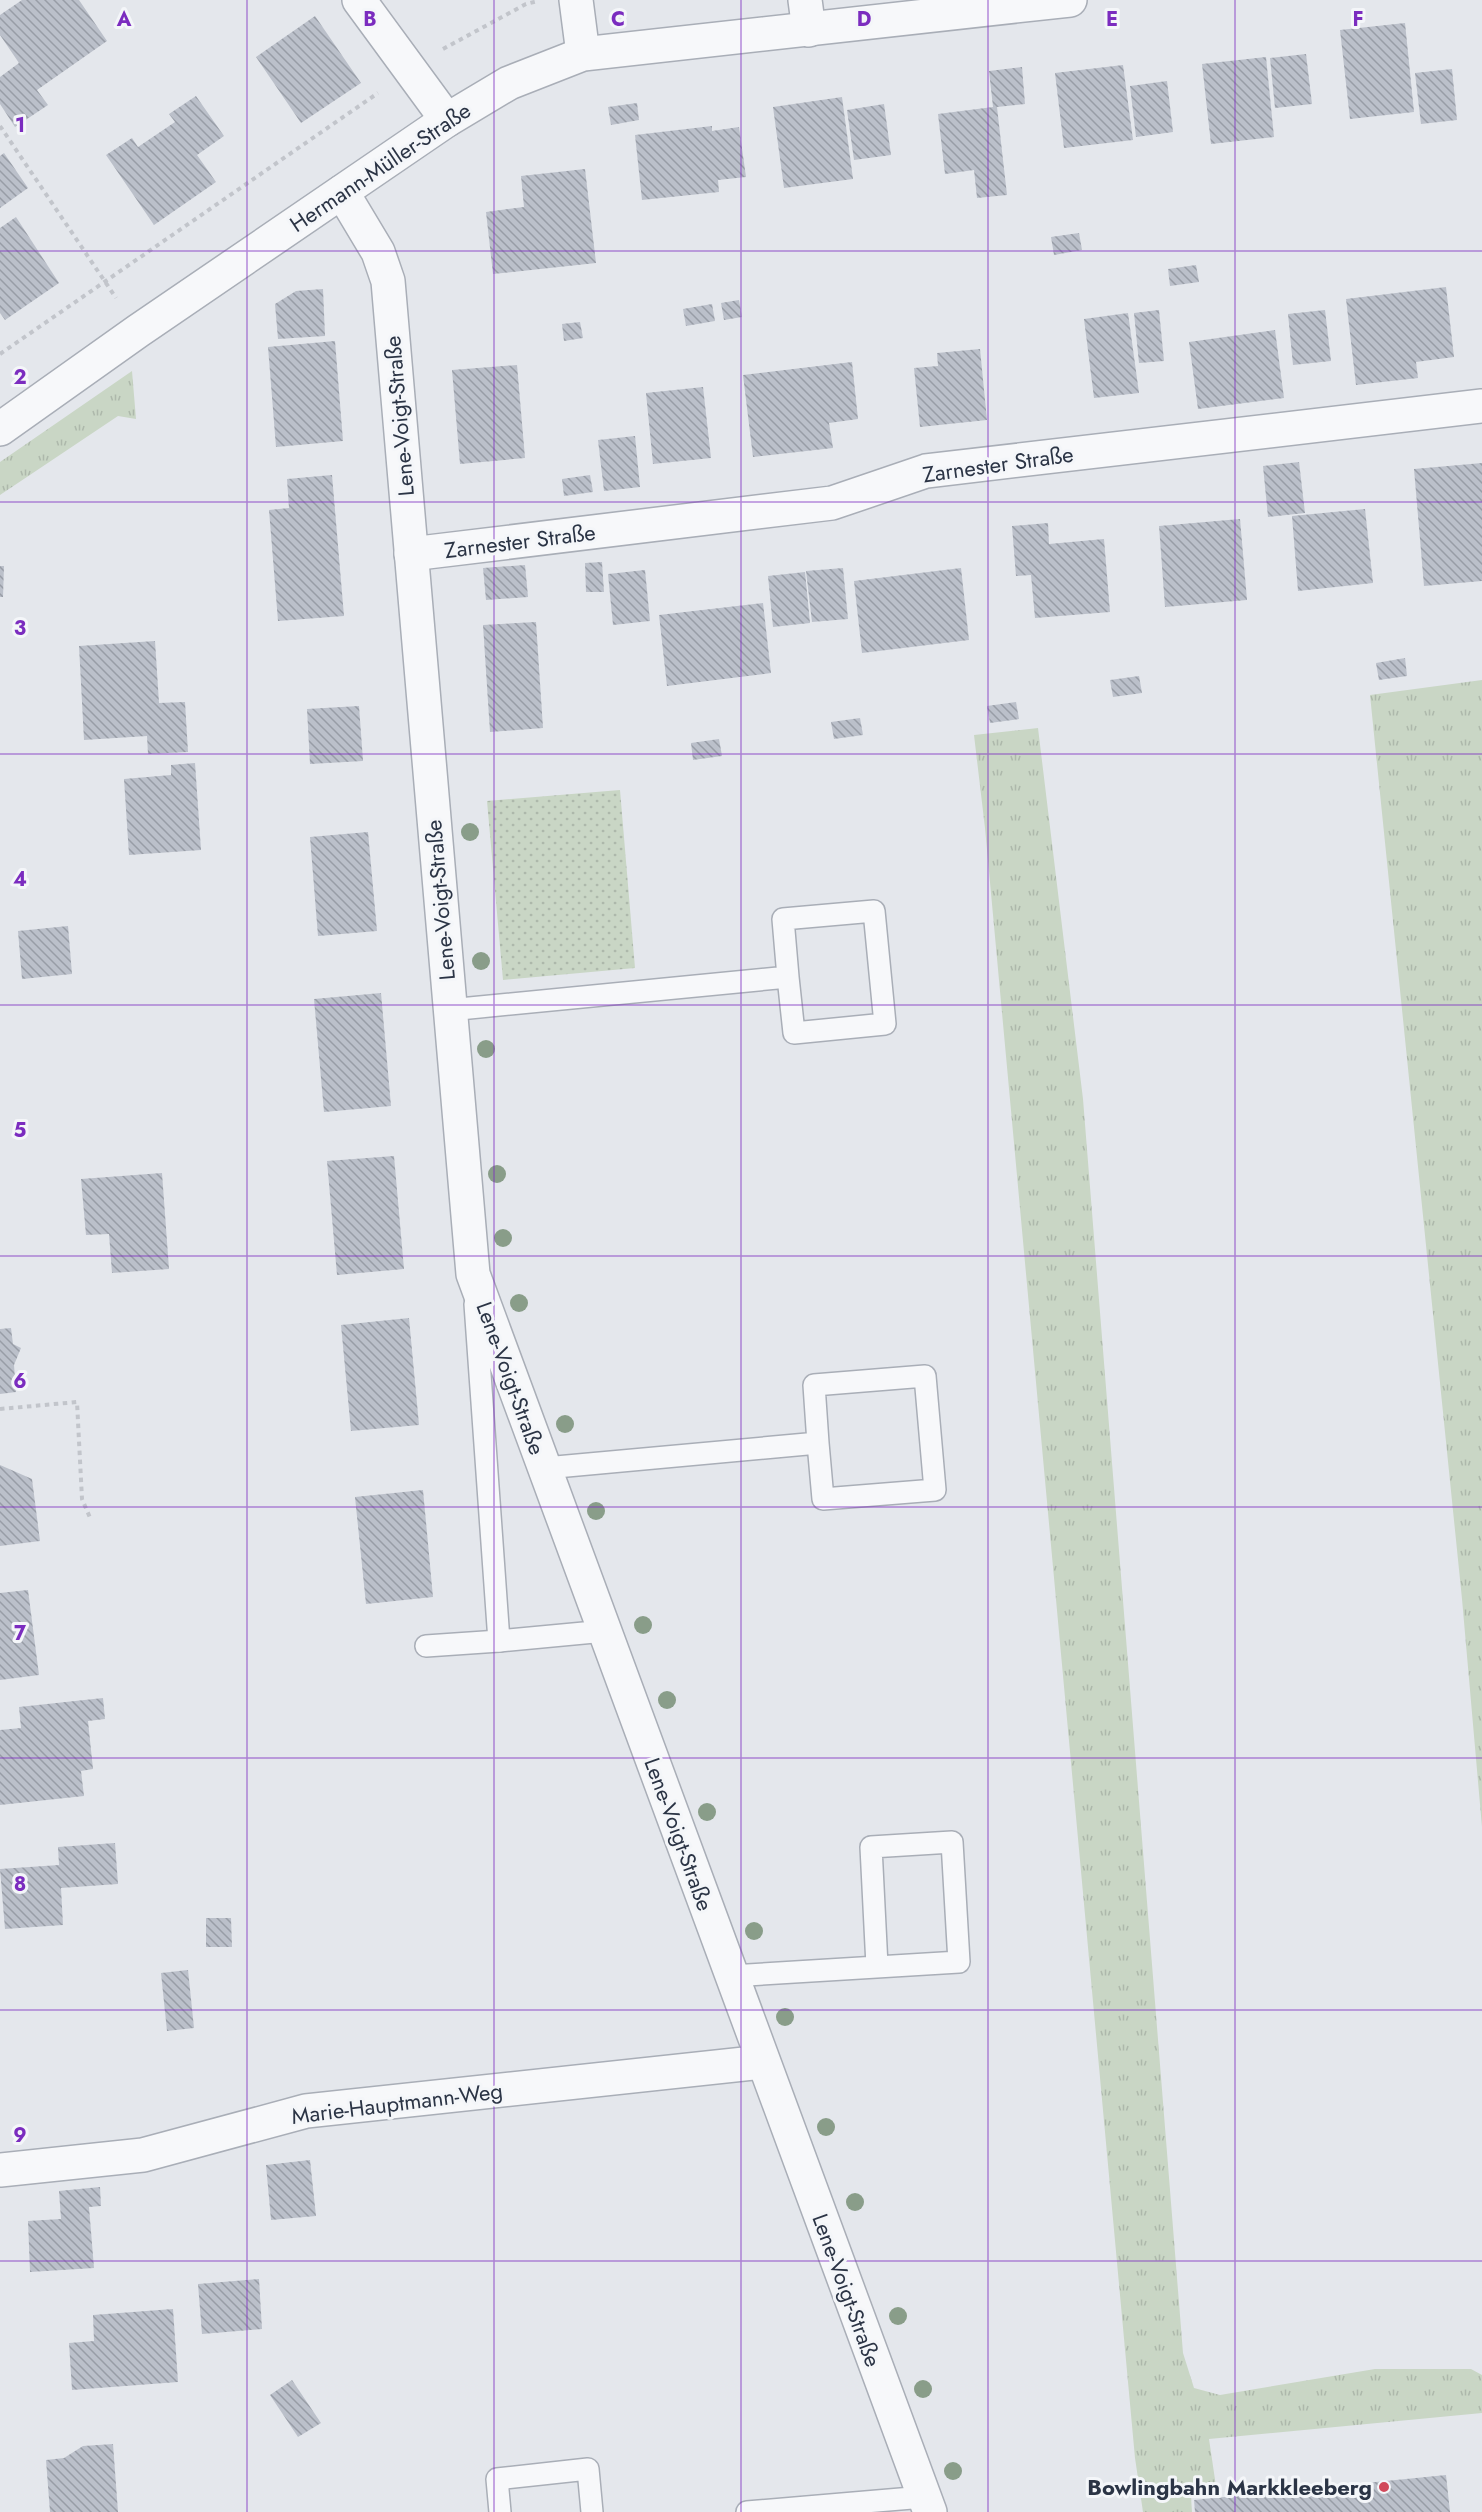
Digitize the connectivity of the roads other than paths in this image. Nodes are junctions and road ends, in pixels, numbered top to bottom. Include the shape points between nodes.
1 (359, 0) edge
2 (576, 0) edge
3 (1061, 1) edge
4 (807, 15) edge
5 (583, 54) junction
6 (447, 120) junction
7 (342, 192) junction
8 (1482, 406) edge
9 (0, 429) edge
10 (411, 554) junction
11 (788, 977) junction
12 (449, 1010) junction
13 (473, 1274) junction
14 (818, 1443) junction
15 (544, 1468) junction
16 (605, 1632) junction
17 (499, 1641) junction
18 (426, 1647) dead end
19 (877, 1966) junction
20 (731, 1976) junction
21 (763, 2062) junction
22 (0, 2170) edge
23 (927, 2505) edge
24 (500, 2512) edge
25 (592, 2512) edge
26 (747, 2512) edge

1 - 6 street
2 - 5 street
3 - 4 street, Hermann-Müller-Straße
4 - 5 street, Hermann-Müller-Straße
5 - 6 street, Hermann-Müller-Straße via 509,83
6 - 7 street, Hermann-Müller-Straße
7 - 9 street, Hermann-Müller-Straße
7 - 10 street, Lene-Voigt-Straße via 378,252 388,281
8 - 10 street, Zarnester Straße via 926,471 832,503
10 - 12 street, Lene-Voigt-Straße
11 - 11 lane via 794,1033 885,1024 874,911 783,920
11 - 12 lane
12 - 13 street, Lene-Voigt-Straße
13 - 15 street, Lene-Voigt-Straße
13 - 17 lane
14 - 14 lane via 823,1499 934,1490 925,1376 814,1385
14 - 15 lane
15 - 16 street, Lene-Voigt-Straße
16 - 17 lane
16 - 20 street, Lene-Voigt-Straße
17 - 18 lane
19 - 19 lane via 959,1962 952,1842 870,1847
19 - 20 lane
20 - 21 street, Lene-Voigt-Straße
21 - 22 street, Marie-Hauptmann-Weg via 306,2111 143,2156
21 - 23 street, Lene-Voigt-Straße
23 - 26 lane
24 - 25 lane via 496,2479 588,2469

